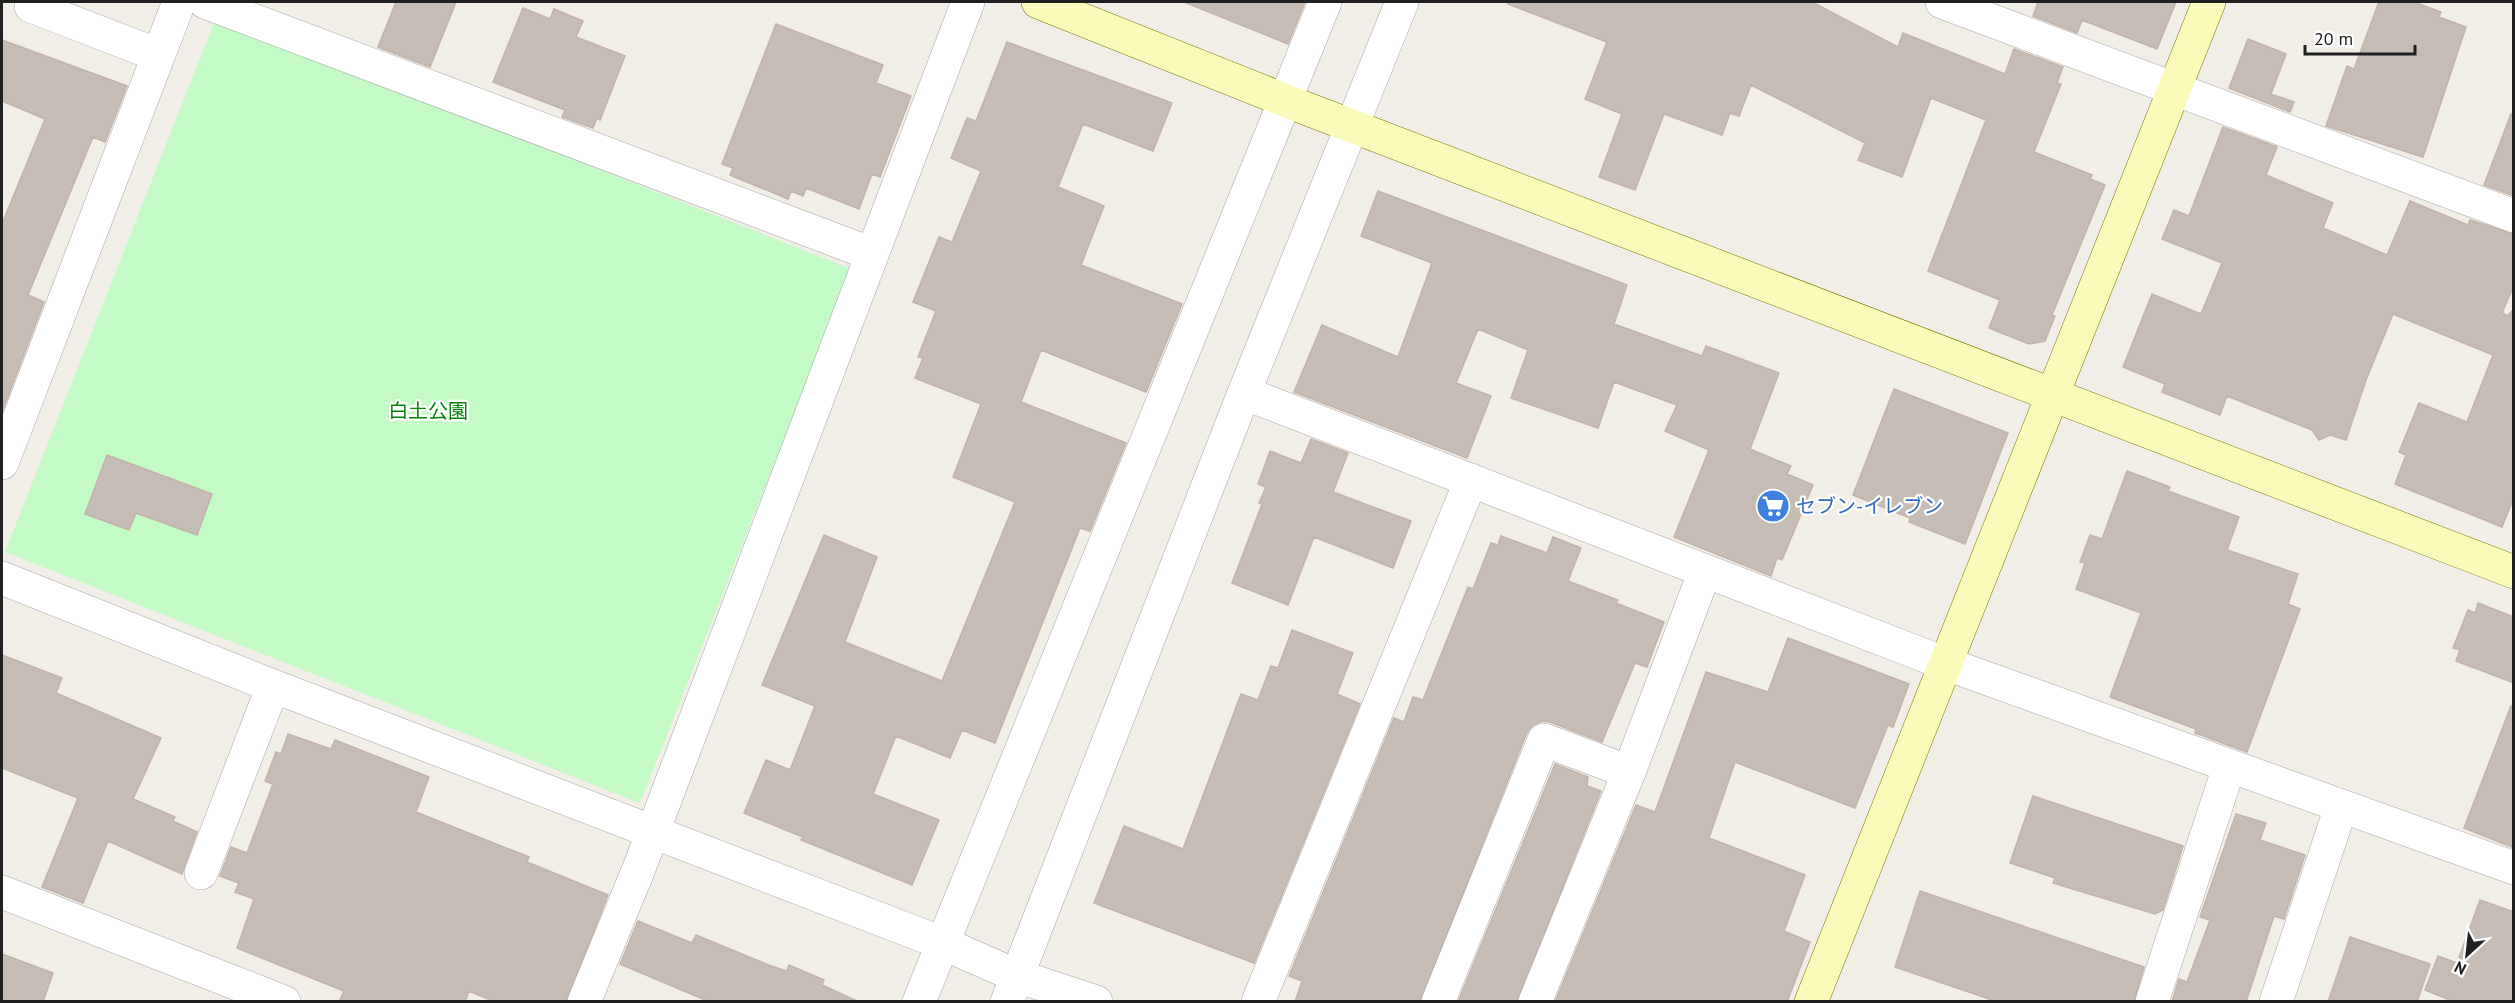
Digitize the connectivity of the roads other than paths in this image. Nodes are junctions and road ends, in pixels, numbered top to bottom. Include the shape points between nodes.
1 (179, 2) edge
2 (205, 2) edge
3 (968, 2) edge
4 (1038, 2) edge
5 (1325, 2) edge
6 (1401, 2) edge
7 (1942, 2) edge
8 (2209, 2) edge
9 (31, 6) dead end
10 (2004, 13) edge
11 (158, 55) junction
12 (2176, 88) junction
13 (1284, 100) junction
14 (1350, 125) junction
15 (2514, 216) edge
16 (872, 254) junction
17 (1244, 393) junction
18 (2053, 396) junction
19 (2, 463) edge
20 (1471, 480) junction
21 (1705, 571) junction
22 (2514, 572) edge
23 (2, 578) edge
24 (1944, 663) junction
25 (273, 687) junction
26 (2229, 767) junction
27 (1629, 772) junction
28 (2341, 807) junction
29 (652, 832) junction
30 (2514, 868) edge
31 (201, 873) dead end
32 (2, 892) edge
33 (942, 943) junction
34 (1012, 989) edge
35 (284, 1002) edge
36 (584, 1002) edge
37 (919, 1002) edge
38 (1096, 1002) edge
39 (1258, 1002) edge
40 (1438, 1002) edge
41 (1535, 1002) edge
42 (1811, 1002) edge
43 (2152, 1002) edge
44 (2276, 1002) edge

1 - 11 street
2 - 16 street
3 - 16 street
4 - 13 street
5 - 13 street
6 - 14 street
7 - 10 street
8 - 12 street
9 - 11 street
10 - 12 street
11 - 19 street
12 - 15 street
12 - 18 street
13 - 14 street
13 - 33 street
14 - 17 street
14 - 18 street
16 - 29 street
17 - 20 street
17 - 34 street
18 - 22 street
18 - 24 street
20 - 21 street
20 - 39 street
21 - 24 street
21 - 27 street
23 - 25 street
24 - 26 street
24 - 42 street
25 - 29 street
25 - 31 street
26 - 28 street
26 - 43 street
27 - 40 street via 1544,740
27 - 41 street
28 - 30 street
28 - 44 street
29 - 33 street
29 - 36 street
32 - 35 street
33 - 34 street
33 - 37 street
34 - 38 street

